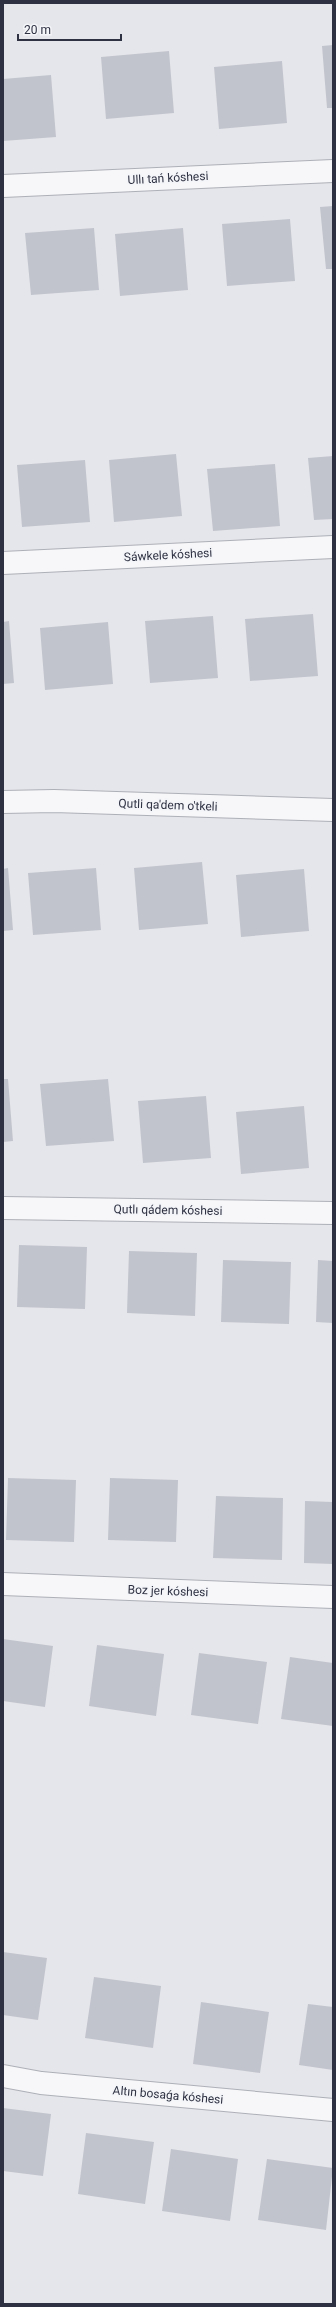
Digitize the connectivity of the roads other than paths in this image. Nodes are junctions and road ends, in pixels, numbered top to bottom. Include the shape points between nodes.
1 (333, 171) edge
2 (3, 186) edge
3 (333, 547) edge
4 (3, 564) edge
5 (3, 802) edge
6 (333, 810) edge
7 (3, 1208) edge
8 (333, 1213) edge
9 (3, 1584) edge
10 (333, 1597) edge
11 (3, 2076) edge
12 (333, 2110) edge

1 - 2 street, Ullı tań kóshesi
3 - 4 street, Sáwkele kóshesi
5 - 6 street, Qutli qa'dem o'tkeli via 54,801
7 - 8 street, Qutlı qádem kóshesi
9 - 10 street, Boz jer kóshesi
11 - 12 street, Altın bosaǵa kóshesi via 41,2083

